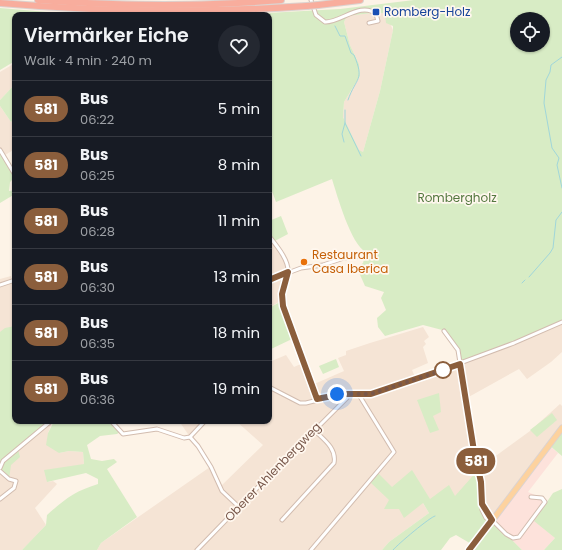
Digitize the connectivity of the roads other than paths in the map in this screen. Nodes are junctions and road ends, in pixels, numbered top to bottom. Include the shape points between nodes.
1 (38, 0) edge
2 (281, 0) edge
3 (311, 0) edge
4 (360, 0) edge
5 (0, 3) edge
6 (369, 23) dead end
7 (0, 150) edge
8 (12, 170) edge
9 (272, 241) edge
10 (357, 256) dead end
11 (288, 272) junction
12 (272, 279) edge
13 (12, 281) edge
14 (0, 284) edge
15 (562, 322) edge
16 (444, 331) dead end
17 (460, 364) junction
18 (272, 388) edge
19 (348, 394) junction
20 (359, 395) junction
21 (317, 399) junction
22 (47, 424) edge
23 (114, 424) edge
24 (202, 424) edge
25 (562, 428) edge
26 (314, 430) junction
27 (190, 437) junction
28 (0, 468) edge
29 (0, 471) edge
30 (531, 497) dead end
31 (0, 499) edge
32 (239, 507) junction
33 (282, 520) dead end
34 (492, 520) junction
35 (198, 550) edge
36 (311, 550) edge
37 (470, 550) edge

1 - 2 highway via 143,4
3 - 6 street via 316,15 325,22 335,21 353,12 372,11 378,21
4 - 5 highway, bridge via 306,6 143,12
7 - 8 street
9 - 11 street via 286,263
10 - 11 street
11 - 12 street
11 - 21 street via 282,294 283,306
13 - 14 street
15 - 17 street via 536,335
16 - 17 street via 457,348
17 - 20 street via 371,394
17 - 34 street via 481,482 484,515
18 - 21 street via 300,402 310,403
19 - 20 street
19 - 21 street
19 - 26 street, Oberer Ahlenbergweg via 347,398
20 - 36 street via 394,452
22 - 28 street via 3,461
23 - 27 street via 124,434 156,429 184,438
24 - 27 street
25 - 34 main road
26 - 32 street, Oberer Ahlenbergweg
26 - 33 street via 333,450 334,463
27 - 32 street via 214,472 222,491
29 - 31 street via 9,479 16,481 14,488
30 - 34 street via 542,498 545,502 519,537 510,537
32 - 35 street, Oberer Ahlenbergweg
34 - 37 main road

